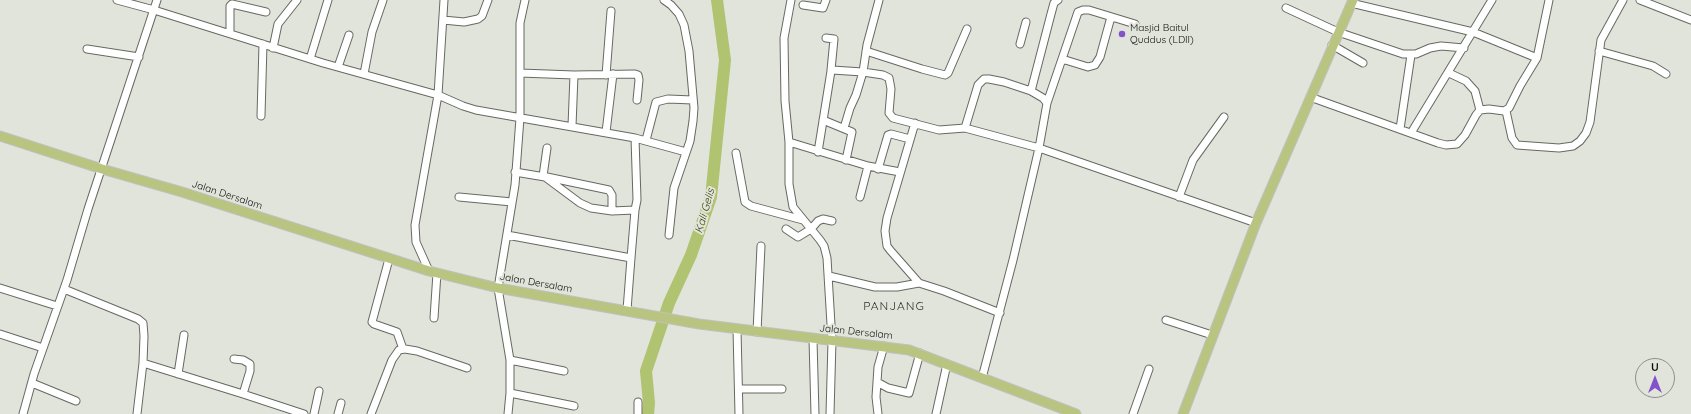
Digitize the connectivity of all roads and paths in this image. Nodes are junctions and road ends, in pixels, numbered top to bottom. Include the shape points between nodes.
1 (117, 0) edge
2 (158, 0) edge
3 (297, 0) edge
4 (328, 0) edge
5 (383, 0) edge
6 (444, 0) edge
7 (488, 0) edge
8 (525, 0) edge
9 (664, 0) edge
10 (791, 0) edge
11 (826, 0) edge
12 (879, 0) edge
13 (1058, 0) edge
14 (1492, 0) edge
15 (1549, 0) edge
16 (1623, 0) edge
17 (1640, 0) edge
18 (1352, 2) edge
19 (803, 5) dead end
20 (1286, 8) dead end
21 (154, 10) junction
22 (611, 11) dead end
23 (266, 12) dead end
24 (1111, 17) junction
25 (443, 20) junction
26 (1691, 20) edge
27 (1026, 22) dead end
28 (1135, 24) dead end
29 (967, 29) dead end
30 (1338, 32) junction
31 (1473, 32) junction
32 (230, 34) junction
33 (349, 35) dead end
34 (826, 38) dead end
35 (263, 44) junction
36 (1020, 44) dead end
37 (1332, 45) junction
38 (273, 48) junction
39 (1464, 48) junction
40 (87, 49) dead end
41 (866, 51) junction
42 (1599, 51) junction
43 (1411, 55) junction
44 (139, 57) junction
45 (1537, 58) junction
46 (310, 59) junction
47 (1062, 59) junction
48 (1363, 63) dead end
49 (338, 67) junction
50 (831, 70) junction
51 (863, 72) junction
52 (520, 73) junction
53 (1449, 73) junction
54 (364, 74) junction
55 (610, 74) junction
56 (1666, 74) dead end
57 (574, 76) junction
58 (1031, 91) junction
59 (438, 95) junction
60 (1310, 97) junction
61 (637, 100) dead end
62 (694, 100) junction
63 (1048, 103) junction
64 (1480, 110) junction
65 (1506, 111) junction
66 (261, 116) dead end
67 (1224, 117) dead end
68 (520, 118) junction
69 (823, 120) junction
70 (915, 123) junction
71 (572, 126) junction
72 (844, 128) junction
73 (966, 128) junction
74 (1400, 129) junction
75 (606, 132) junction
76 (1411, 133) junction
77 (0, 136) edge
78 (635, 138) junction
79 (910, 139) junction
80 (646, 140) junction
81 (789, 142) junction
82 (547, 148) dead end
83 (1039, 148) junction
84 (686, 152) junction
85 (818, 152) junction
86 (736, 153) dead end
87 (846, 160) junction
88 (868, 166) junction
89 (878, 168) junction
90 (102, 169) junction
91 (516, 172) junction
92 (900, 172) junction
93 (544, 176) junction
94 (459, 197) dead end
95 (860, 197) dead end
96 (1179, 197) junction
97 (512, 202) junction
98 (635, 210) junction
99 (612, 211) junction
100 (803, 220) junction
101 (832, 221) dead end
102 (1256, 223) junction
103 (786, 229) dead end
104 (811, 229) junction
105 (507, 235) junction
106 (669, 235) dead end
107 (761, 246) dead end
108 (632, 258) junction
109 (389, 259) junction
110 (433, 272) junction
111 (829, 276) junction
112 (919, 283) junction
113 (0, 288) edge
114 (498, 288) junction
115 (64, 289) junction
116 (57, 306) junction
117 (627, 310) junction
118 (1000, 313) junction
119 (434, 318) dead end
120 (1166, 320) dead end
121 (737, 329) junction
122 (757, 332) junction
123 (0, 334) edge
124 (184, 335) dead end
125 (1212, 335) junction
126 (814, 339) junction
127 (831, 341) junction
128 (884, 346) junction
129 (43, 348) junction
130 (403, 349) junction
131 (920, 353) junction
132 (234, 359) dead end
133 (510, 360) junction
134 (143, 363) junction
135 (947, 364) junction
136 (467, 368) dead end
137 (1149, 369) dead end
138 (564, 371) dead end
139 (178, 374) junction
140 (982, 378) junction
141 (877, 382) junction
142 (32, 383) junction
143 (739, 389) junction
144 (782, 389) dead end
145 (319, 391) dead end
146 (510, 393) junction
147 (243, 394) junction
148 (76, 401) dead end
149 (638, 402) dead end
150 (341, 404) dead end
151 (574, 406) dead end
152 (23, 414) edge
153 (137, 414) edge
154 (304, 414) edge
155 (314, 414) edge
156 (338, 414) edge
157 (371, 414) edge
158 (508, 414) edge
159 (638, 414) edge
160 (739, 414) edge
161 (815, 414) edge
162 (830, 414) edge
163 (878, 414) edge
164 (936, 414) edge
165 (1076, 414) edge
166 (1134, 414) edge
167 (1183, 414) edge

1 - 21 street
2 - 21 street
3 - 38 street via 278,24
4 - 46 street
5 - 54 street via 369,43
6 - 25 street
7 - 25 street via 482,16 478,19 464,22
8 - 52 street via 520,23
9 - 62 street via 679,14 684,25
10 - 81 street via 784,38 785,101
11 - 19 street via 823,8
12 - 41 street
13 - 58 street via 1054,3
14 - 31 street
15 - 45 street
16 - 42 street via 1603,35
17 - 26 street
18 - 30 main road
18 - 31 street
20 - 30 street
21 - 32 street
21 - 44 street
22 - 55 street
23 - 32 street via 232,4
24 - 28 street
24 - 47 street via 1089,10 1078,12
24 - 47 street via 1100,57 1095,65 1088,67
25 - 59 street
27 - 36 street
29 - 41 street via 945,75
30 - 37 main road
30 - 43 street
31 - 39 street
31 - 45 street
32 - 35 street
33 - 49 street
34 - 50 street via 834,39
35 - 38 street
35 - 66 street
37 - 48 street
37 - 60 main road
38 - 46 street
39 - 43 street via 1438,46
39 - 53 street
40 - 44 street
41 - 51 street
42 - 56 street via 1653,66
42 - 65 street via 1590,122 1583,137 1576,144 1559,148 1517,145 1512,138
43 - 74 street
44 - 90 street
45 - 65 street
46 - 49 street
47 - 63 street
49 - 54 street
50 - 51 street
50 - 69 street
51 - 70 street via 889,78 890,115 898,120
51 - 72 street
52 - 57 street
52 - 68 street
53 - 64 street via 1466,81 1475,91
53 - 76 street
54 - 59 street
55 - 57 street
55 - 61 street via 637,75
55 - 75 street
57 - 71 street
58 - 63 street
58 - 73 street via 992,79 982,80
59 - 68 street via 463,106
59 - 110 street via 415,225 416,242
60 - 74 street
60 - 102 main road
62 - 80 street via 658,100
62 - 84 street via 694,121
63 - 83 street
64 - 65 street
64 - 76 street via 1461,141 1455,145 1438,143
67 - 96 street via 1193,160
68 - 71 street
68 - 91 street
69 - 72 street
69 - 85 street
70 - 73 street via 939,130
70 - 79 street
71 - 75 street
72 - 87 street via 852,132
73 - 83 street
74 - 76 street
75 - 78 street
77 - 90 main road, Jalan Dersalam
78 - 80 street
78 - 98 street
79 - 89 street via 888,135
79 - 92 street
80 - 84 street
81 - 85 street
81 - 100 street via 790,200
82 - 93 street
83 - 96 street
83 - 118 street
84 - 106 street via 674,188
85 - 87 street
86 - 100 street via 745,202 751,206
87 - 88 street
88 - 89 street
88 - 95 street
89 - 92 street
90 - 109 main road, Jalan Dersalam
90 - 115 street
91 - 93 street
91 - 97 street
92 - 112 street via 887,218 885,238 890,250
93 - 99 street via 580,203 591,208
93 - 99 street via 608,189 612,195
94 - 97 street
96 - 102 street
97 - 105 street
98 - 99 street
98 - 108 street
100 - 104 street
101 - 104 street via 821,220
102 - 125 main road
103 - 104 street via 798,238
104 - 111 street via 824,246
105 - 108 street
105 - 114 street
107 - 122 street
108 - 117 street
109 - 110 main road, Jalan Dersalam
109 - 130 street via 372,322 397,332
110 - 114 main road, Jalan Dersalam
110 - 119 street
111 - 112 street via 875,287
111 - 127 street
112 - 118 street via 944,290
113 - 116 street
114 - 117 main road, Jalan Dersalam
114 - 133 street
115 - 116 street
115 - 134 street via 142,322
116 - 129 street
117 - 121 main road, Jalan Dersalam
118 - 140 street
120 - 125 street
121 - 122 main road, Jalan Dersalam
121 - 143 street
122 - 126 main road, Jalan Dersalam
123 - 129 street
124 - 139 street
125 - 167 main road
126 - 127 main road, Jalan Dersalam
126 - 161 street
127 - 128 main road, Jalan Dersalam
127 - 162 street
128 - 131 main road, Jalan Dersalam
128 - 141 street
129 - 142 street
130 - 136 street via 417,351
130 - 157 street via 394,354
131 - 135 main road, Jalan Dersalam
131 - 141 street via 909,393 888,388
132 - 147 street via 250,364
133 - 138 street
133 - 146 street
134 - 139 street
134 - 153 street
135 - 140 main road, Jalan Dersalam
135 - 164 street
137 - 166 street
139 - 147 street
140 - 165 main road, Jalan Dersalam
141 - 163 street
142 - 148 street
142 - 152 street
143 - 144 street
143 - 160 street
145 - 155 street
146 - 151 street
146 - 158 street
147 - 154 street
149 - 159 street
150 - 156 street

